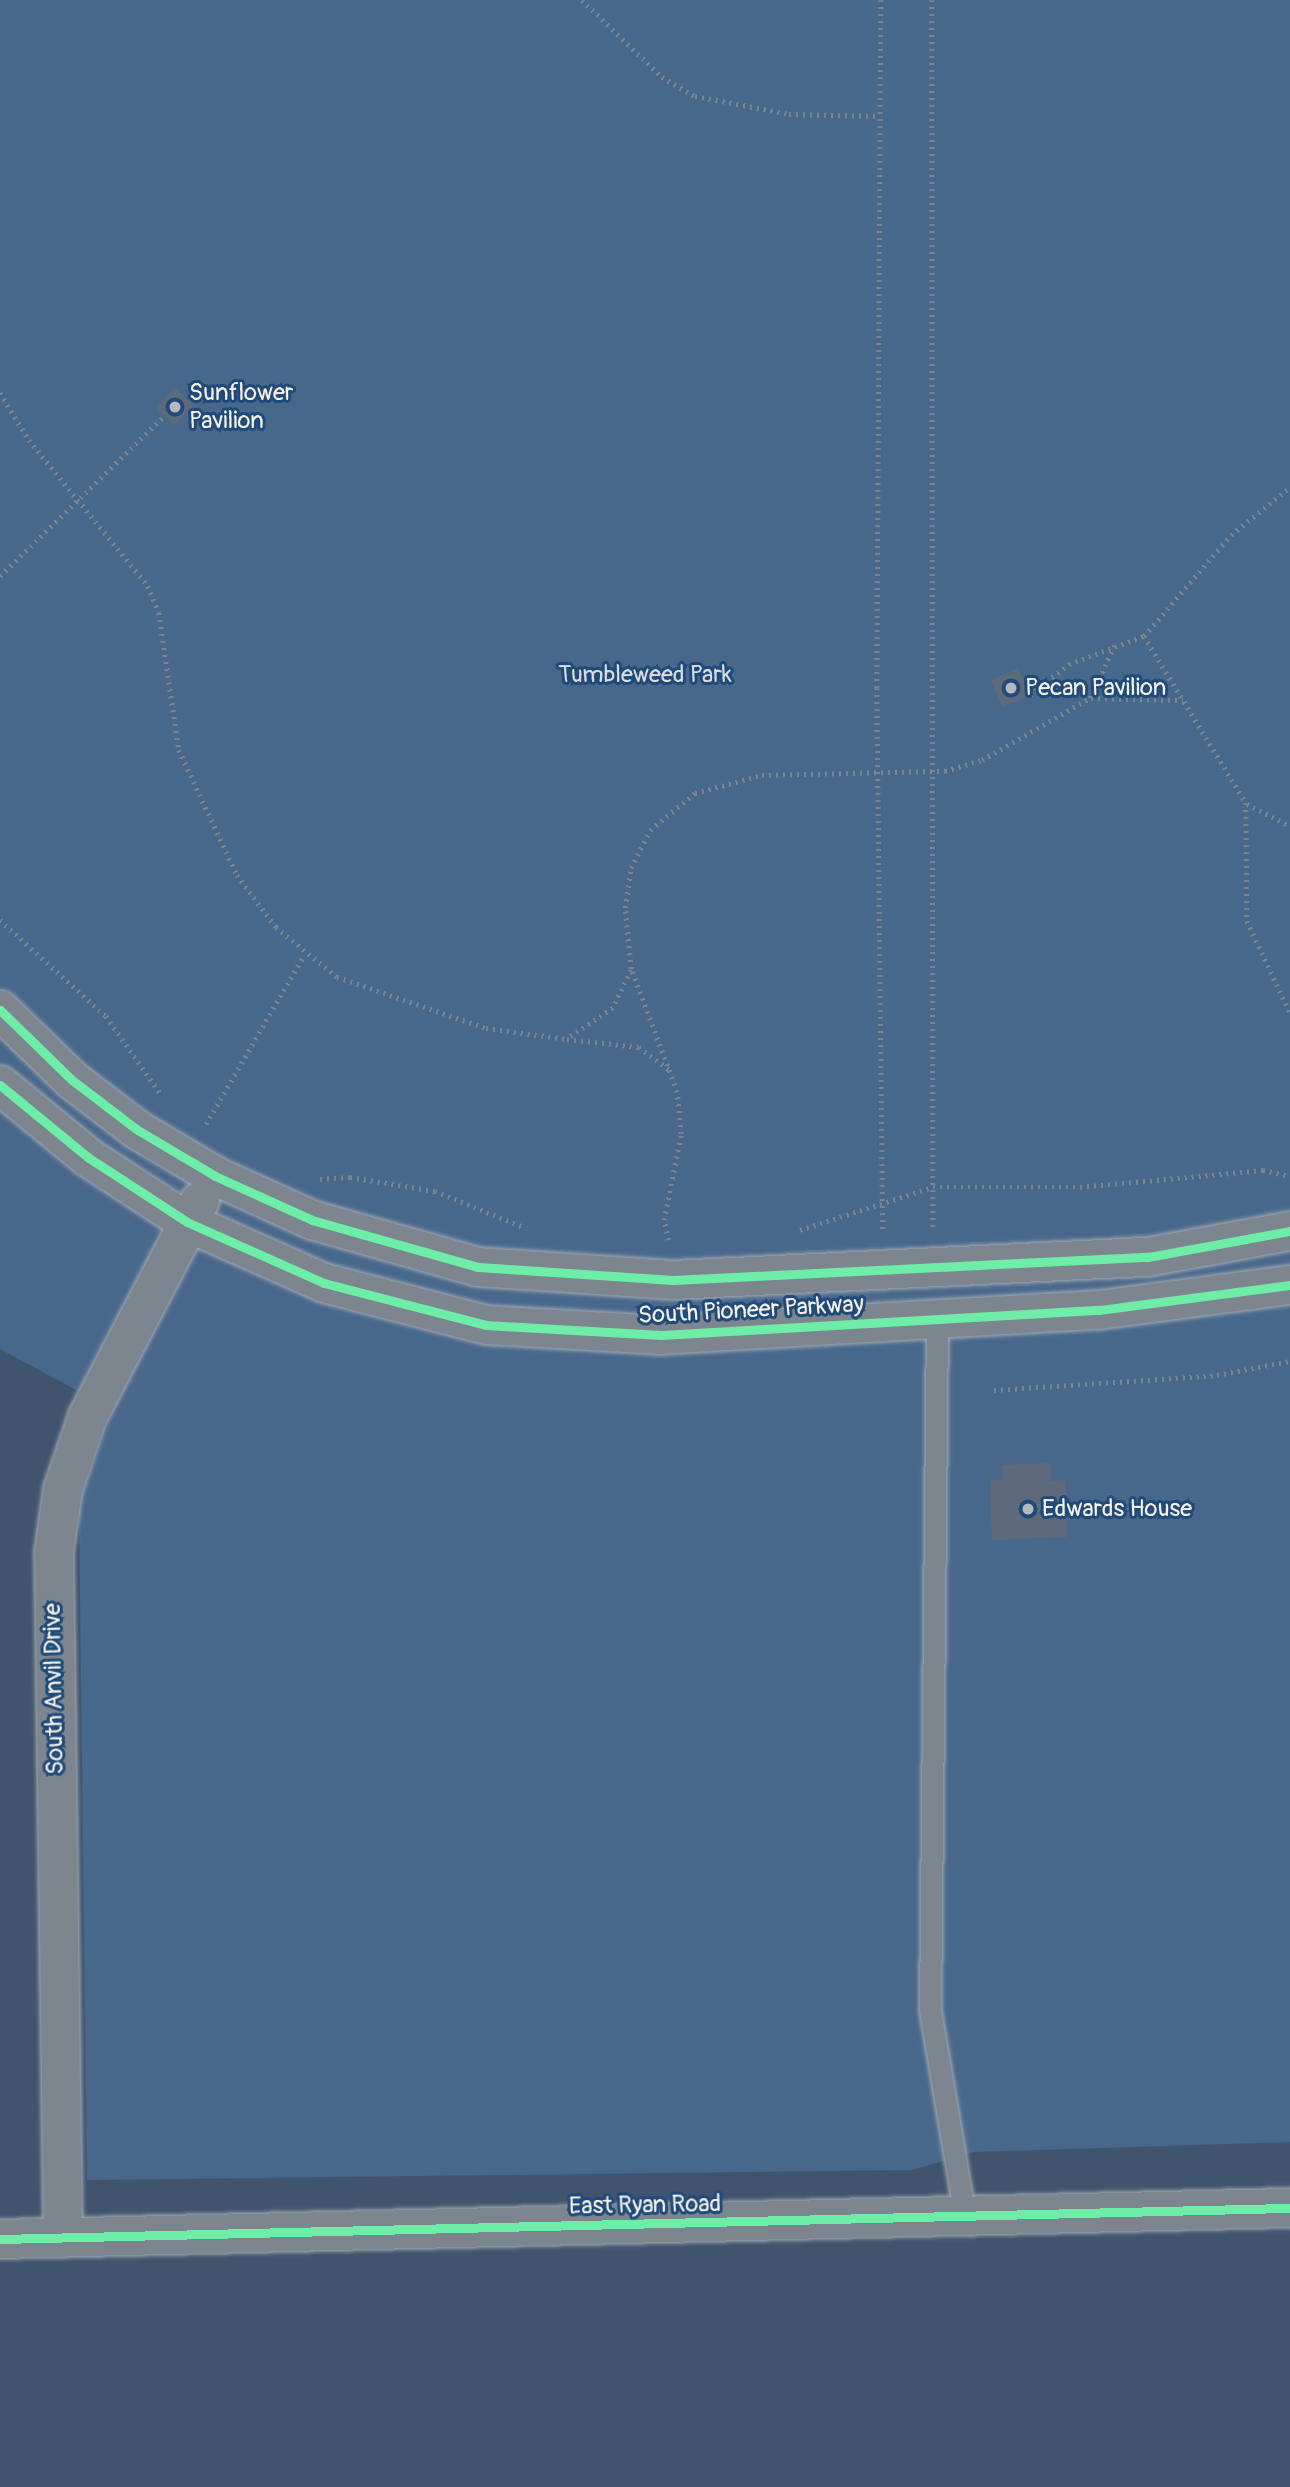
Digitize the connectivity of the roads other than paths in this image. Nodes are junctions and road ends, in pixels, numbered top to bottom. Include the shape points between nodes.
1 (0, 1010) edge
2 (0, 1084) edge
3 (215, 1176) junction
4 (187, 1222) junction
5 (1290, 1231) edge
6 (1290, 1285) edge
7 (937, 1320) junction
8 (1290, 2208) edge
9 (965, 2216) junction
10 (63, 2238) junction
11 (0, 2239) edge

1 - 3 street, South Pioneer Parkway via 72,1080 136,1129
2 - 4 street, South Pioneer Parkway via 89,1158
3 - 4 street, South Anvil Drive
3 - 5 street, South Pioneer Parkway via 312,1220 478,1268 673,1280 1148,1257
4 - 7 street, South Pioneer Parkway via 324,1283 485,1325 661,1335
4 - 10 street, South Anvil Drive via 88,1416 64,1489 54,1552
6 - 7 street, South Pioneer Parkway via 1179,1303
7 - 9 lane via 930,2010
8 - 9 street, East Ryan Road
9 - 10 street, East Ryan Road
10 - 11 street, East Ryan Road

